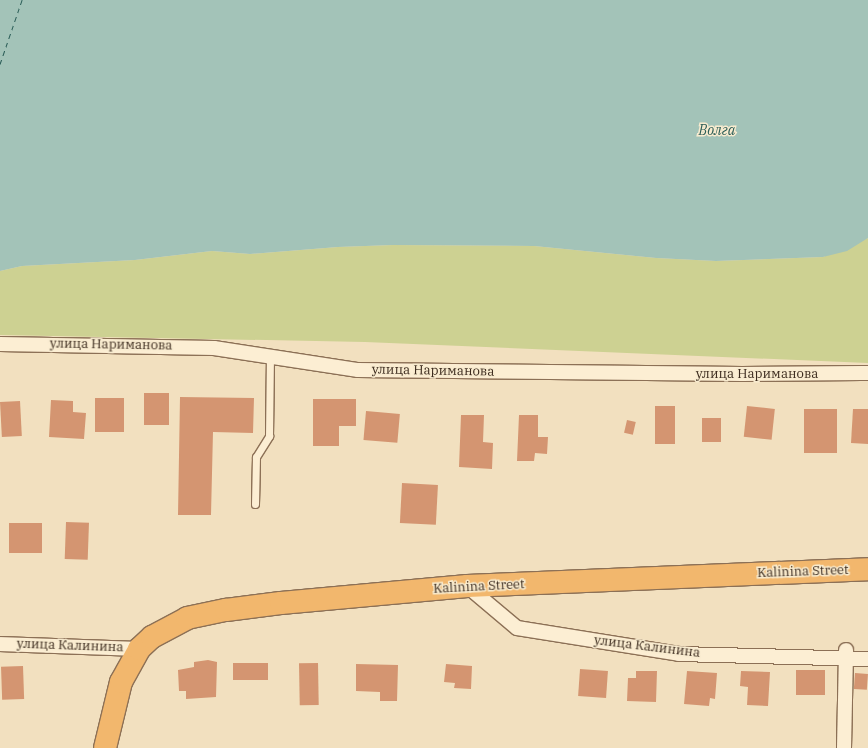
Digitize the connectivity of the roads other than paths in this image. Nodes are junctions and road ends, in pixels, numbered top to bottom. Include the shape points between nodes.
1 (0, 344) edge
2 (270, 358) junction
3 (868, 373) edge
4 (255, 504) dead end
5 (868, 569) edge
6 (467, 586) junction
7 (0, 644) edge
8 (139, 649) junction
9 (846, 654) junction
10 (868, 659) edge
11 (105, 748) edge
12 (844, 748) edge

1 - 2 street, улица Нариманова via 214,348
2 - 3 street, улица Нариманова via 358,370
2 - 4 lane via 269,436 256,458
5 - 6 highway, Kalinina Street
6 - 8 highway, Kalinina Street via 226,610 187,618 152,637
6 - 9 street, улица Калинина via 517,628 679,654
7 - 8 street, улица Калинина
8 - 11 highway, Kalinina Street via 121,682
9 - 10 street, улица Калинина
9 - 12 street

